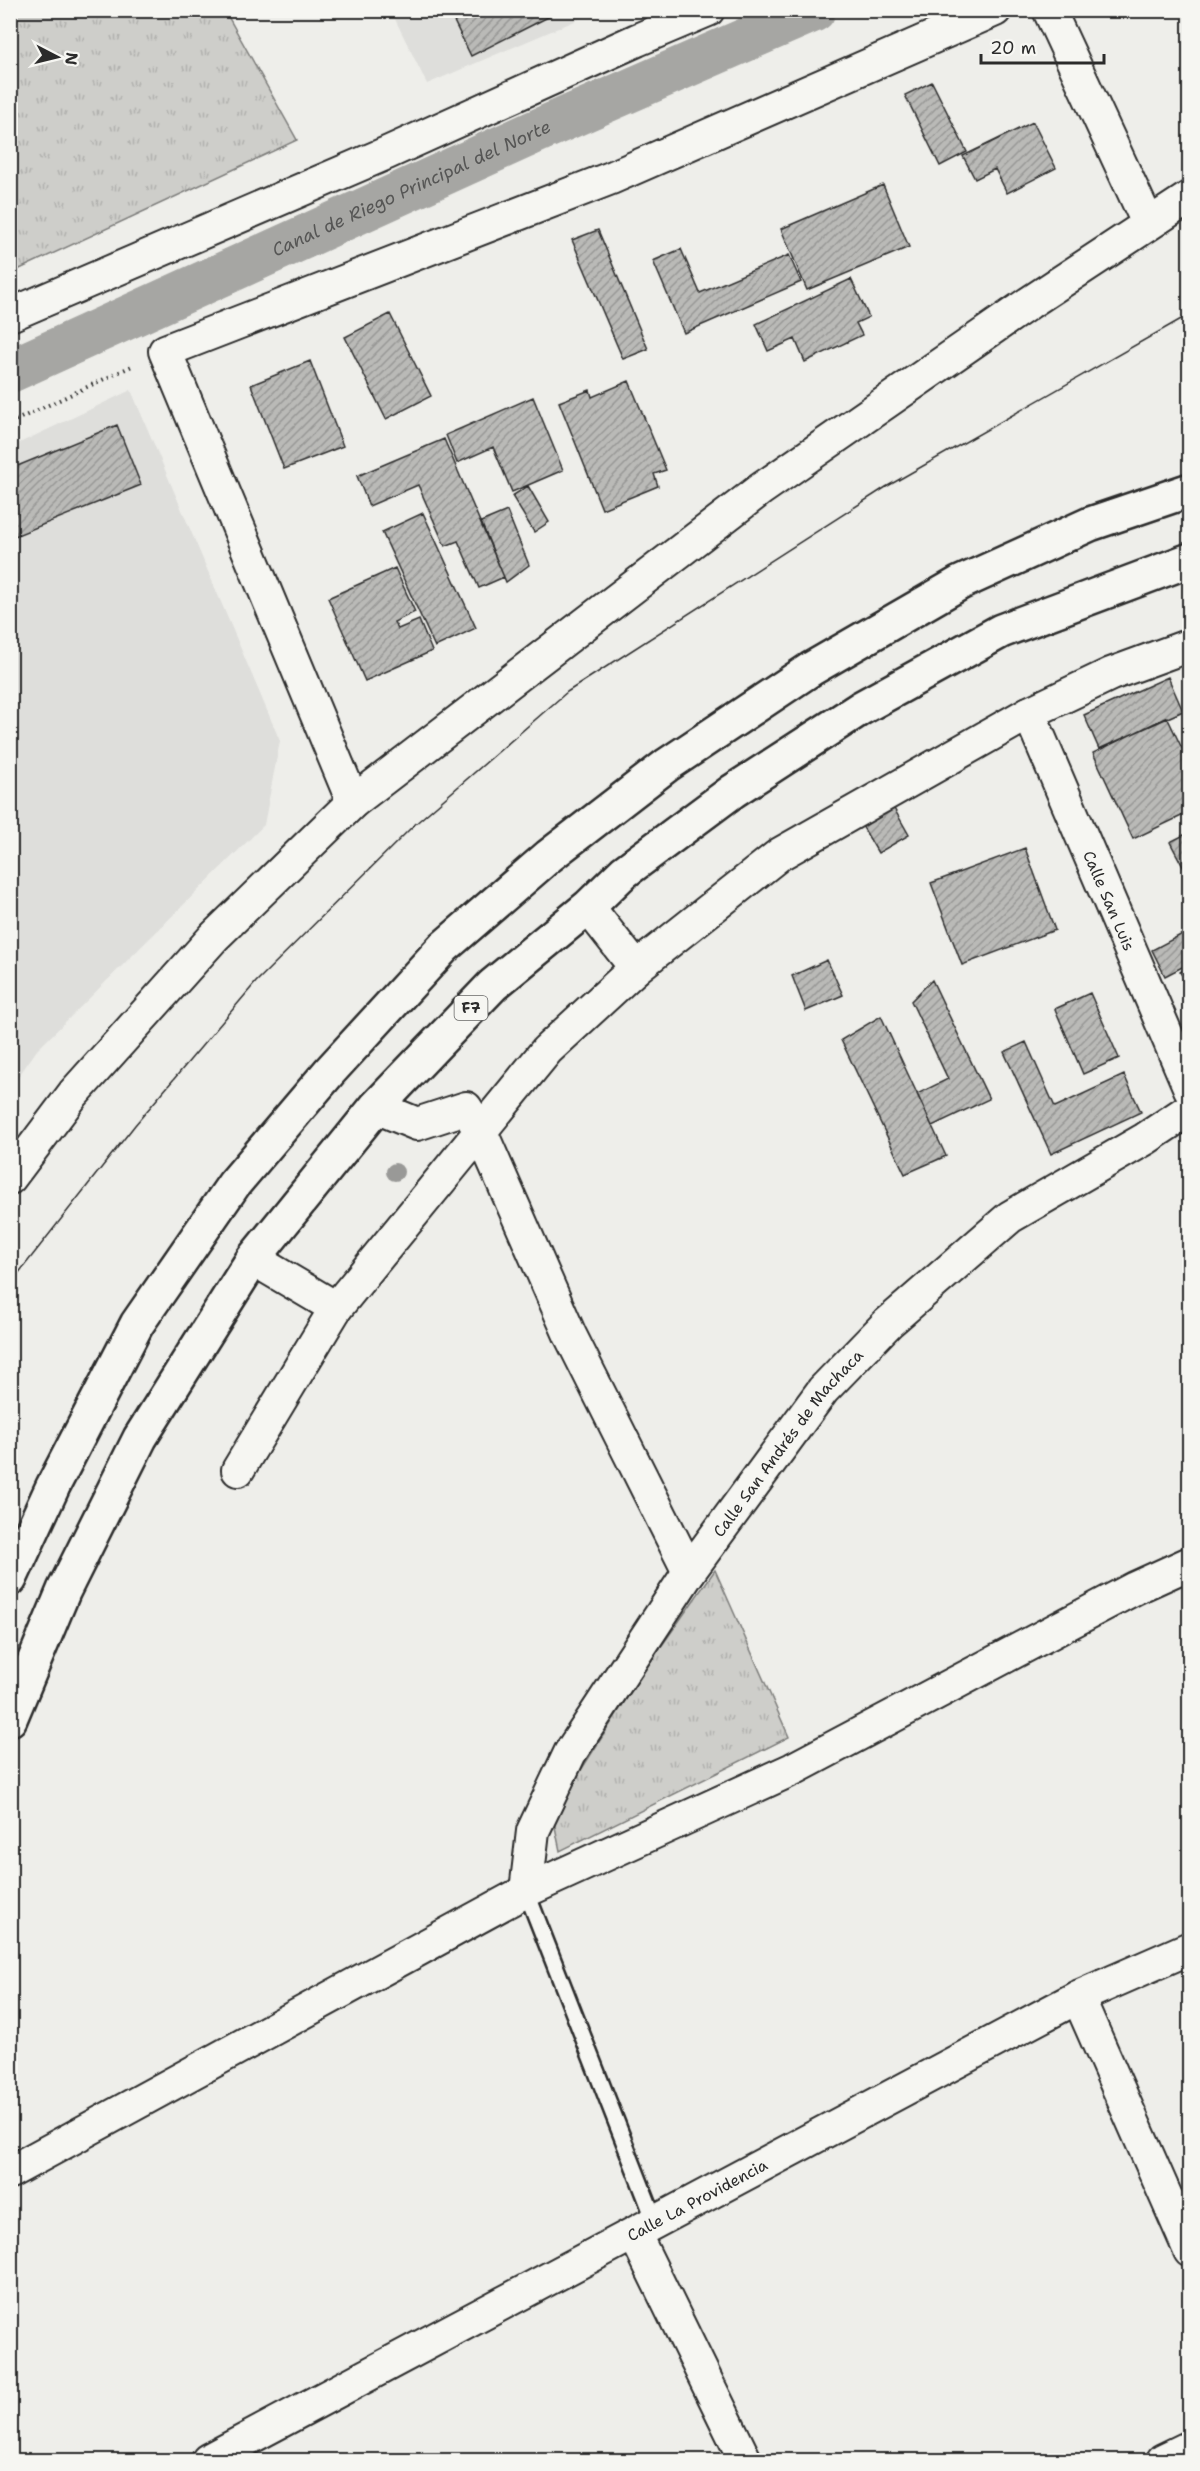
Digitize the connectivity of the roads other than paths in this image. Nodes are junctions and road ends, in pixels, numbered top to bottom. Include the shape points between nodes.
1 (708, 10) edge
2 (995, 10) edge
3 (1049, 10) edge
4 (1190, 197) edge
5 (1148, 223) junction
6 (10, 315) edge
7 (1190, 490) edge
8 (1190, 560) edge
9 (1190, 645) edge
10 (1029, 713) junction
11 (353, 802) junction
12 (588, 907) junction
13 (636, 968) junction
14 (1190, 1089) edge
15 (376, 1107) junction
16 (1190, 1109) edge
17 (481, 1132) junction
18 (10, 1178) edge
19 (253, 1259) junction
20 (336, 1308) junction
21 (238, 1470) dead end
22 (1190, 1563) edge
23 (689, 1572) junction
24 (10, 1579) edge
25 (10, 1719) edge
26 (526, 1891) junction
27 (1190, 1948) edge
28 (1078, 1997) junction
29 (10, 2172) edge
30 (645, 2228) junction
31 (1190, 2251) edge
32 (1190, 2447) edge
33 (208, 2460) edge
34 (744, 2460) edge
35 (1163, 2460) edge

1 - 6 street
2 - 11 street via 612,178 165,351
3 - 5 street
4 - 5 street
5 - 11 street via 761,489
7 - 24 highway via 1090,524 960,583 811,669 667,765 549,856 444,947 330,1071 234,1184 137,1324 52,1486
8 - 12 highway, F7 via 1001,632 861,708 733,791 624,872
9 - 10 street via 1111,674
10 - 13 street via 780,854
10 - 14 street, Calle San Luis
11 - 18 street via 198,954 74,1093
12 - 13 street
12 - 15 highway, F7 via 493,985
13 - 17 street via 547,1050
15 - 17 street via 417,1124 466,1108
15 - 19 highway, F7
16 - 23 street, Calle San Andrés de Machaca via 1010,1217 888,1323 823,1390
17 - 20 street
17 - 23 street via 570,1335
19 - 20 street
19 - 25 highway, F7 via 140,1438 64,1590
20 - 21 street
22 - 26 street via 1135,1588 793,1769
23 - 26 street, Calle San Andrés de Machaca via 570,1753 533,1831
26 - 29 street
26 - 30 lane
27 - 28 street, Calle La Providencia
28 - 30 street, Calle La Providencia
28 - 31 street
30 - 33 street, Calle La Providencia
30 - 34 street
32 - 35 street

